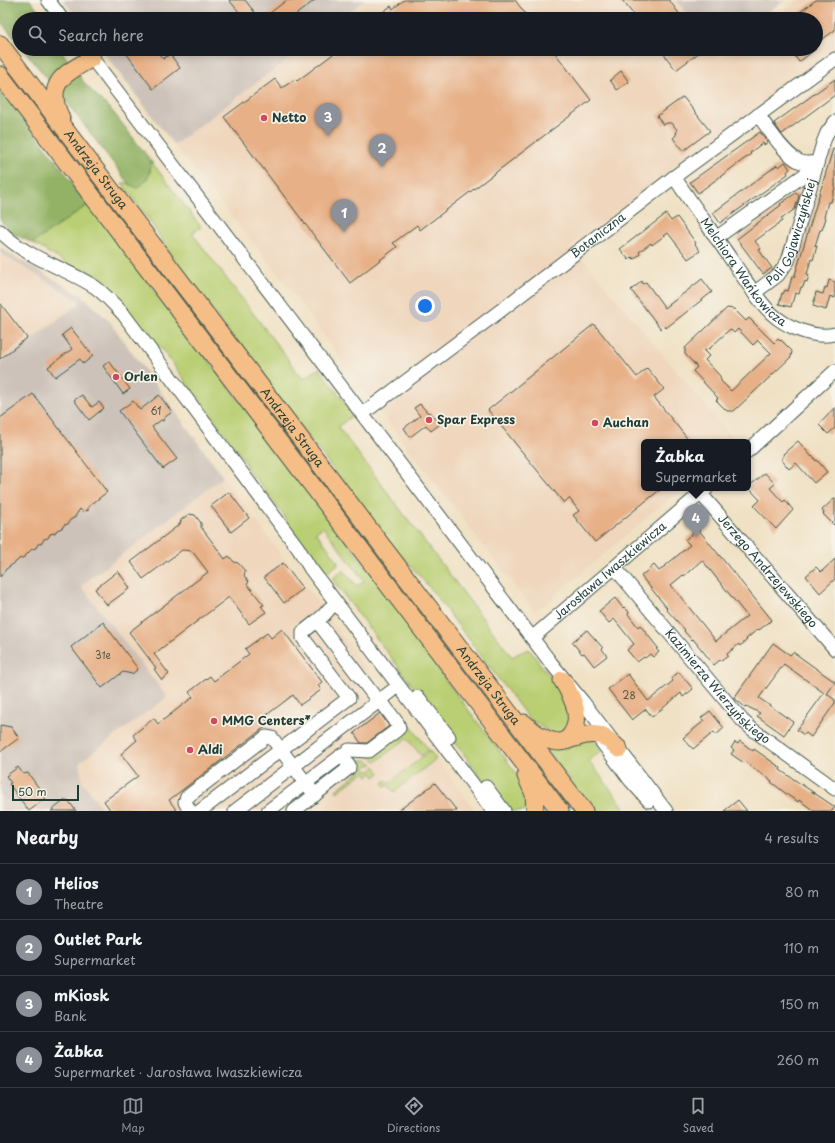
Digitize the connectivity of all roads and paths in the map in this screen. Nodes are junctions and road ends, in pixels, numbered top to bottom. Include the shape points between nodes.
1 (48, 0) edge
2 (57, 12) edge
3 (0, 44) edge
4 (85, 56) edge
5 (90, 56) edge
6 (835, 59) edge
7 (0, 75) edge
8 (758, 115) junction
9 (835, 122) edge
10 (82, 152) junction
11 (815, 167) junction
12 (674, 177) junction
13 (0, 231) edge
14 (716, 238) junction
15 (754, 293) junction
16 (835, 334) edge
17 (835, 371) edge
18 (362, 414) junction
19 (751, 448) edge
20 (704, 491) edge
21 (298, 548) junction
22 (615, 568) junction
23 (330, 608) dead end
24 (317, 621) junction
25 (532, 638) junction
26 (835, 649) edge
27 (551, 663) junction
28 (475, 668) junction
29 (562, 680) junction
30 (366, 685) junction
31 (392, 691) dead end
32 (470, 693) junction
33 (349, 698) junction
34 (379, 700) junction
35 (596, 734) junction
36 (565, 741) junction
37 (280, 749) junction
38 (619, 749) junction
39 (341, 755) junction
40 (293, 766) junction
41 (305, 782) junction
42 (835, 789) edge
43 (315, 795) junction
44 (190, 811) edge
45 (200, 811) edge
46 (235, 811) edge
47 (268, 811) edge
48 (294, 811) edge
49 (492, 811) edge
50 (504, 811) edge
51 (535, 811) edge
52 (560, 811) edge
53 (584, 811) edge
54 (658, 811) edge
55 (666, 811) edge

1 - 2 street
3 - 10 main road, Andrzeja Struga
4 - 10 main road via 62,77 56,91 59,114
5 - 18 street
6 - 8 street, Botaniczna
7 - 32 main road, Andrzeja Struga
8 - 11 street, Poli Gojawiczyńskiej via 785,150 794,158
8 - 12 street, Botaniczna
9 - 11 street, Poli Gojawiczyńskiej via 827,133
10 - 28 main road, Andrzeja Struga
11 - 14 street
11 - 15 street, Poli Gojawiczyńskiej via 788,261 778,275
12 - 14 street, Melchiora Wańkowicza
12 - 18 street, Botaniczna
13 - 21 street via 26,252 94,287 119,310
14 - 15 street, Melchiora Wańkowicza
15 - 16 street, Melchiora Wańkowicza via 771,313 788,324 819,335
17 - 19 street
18 - 25 street
20 - 22 street, Jarosława Iwaszkiewicza
20 - 26 street, Jerzego Andrzejewskiego
21 - 49 street via 310,568
21 - 50 street via 331,583
22 - 25 street, Jarosława Iwaszkiewicza
22 - 42 street, Kazimierza Wierzyńskiego via 742,720 752,730
23 - 24 street
24 - 30 street
24 - 33 street via 303,632 303,638
25 - 27 street
27 - 29 street
27 - 38 street
28 - 36 main road via 530,728 548,740
28 - 53 main road, Andrzeja Struga
29 - 35 street
29 - 36 main road via 573,698 577,713 574,728
30 - 33 street
30 - 34 street
31 - 34 street
32 - 51 main road via 530,782 535,799
32 - 52 main road, Andrzeja Struga
33 - 37 street
34 - 39 street via 398,724 398,729 369,751 349,750
34 - 40 street
35 - 36 main road
35 - 38 main road
35 - 54 street
37 - 40 street
37 - 44 street via 272,738 262,739 186,797 185,802
37 - 45 street
38 - 55 street
39 - 41 street
39 - 43 street via 349,768
40 - 41 street
40 - 46 street
41 - 43 street
41 - 47 street
43 - 48 street

